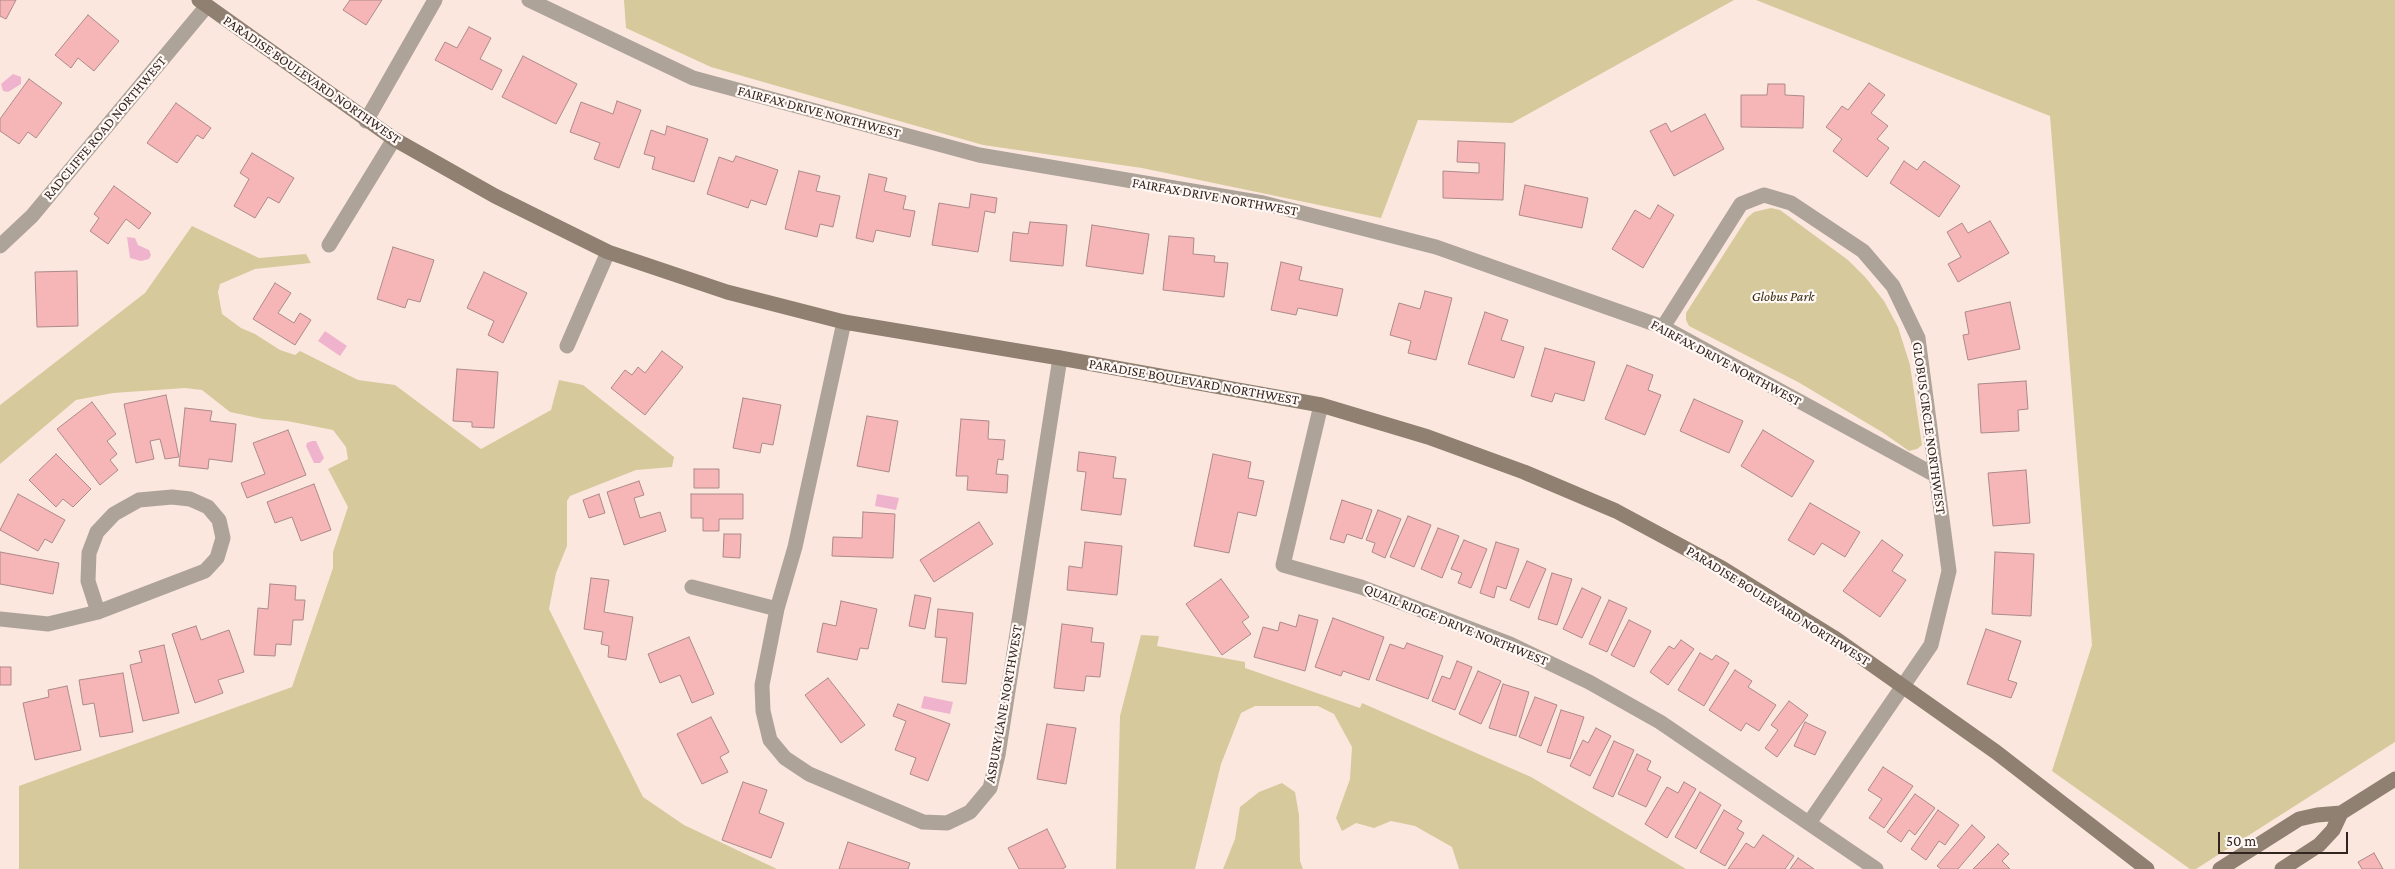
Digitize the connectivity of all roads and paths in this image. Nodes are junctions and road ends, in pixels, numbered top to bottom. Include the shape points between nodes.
1 (436, 0) edge
2 (529, 0) edge
3 (202, 3) edge
4 (366, 121) junction
5 (394, 139) junction
6 (329, 244) dead end
7 (0, 246) edge
8 (608, 252) junction
9 (844, 322) junction
10 (1663, 327) junction
11 (566, 346) dead end
12 (1060, 358) junction
13 (1321, 405) junction
14 (1935, 475) junction
15 (692, 586) dead end
16 (777, 609) junction
17 (98, 612) junction
18 (0, 619) edge
19 (1904, 686) junction
20 (2395, 779) edge
21 (2341, 813) junction
22 (1809, 823) junction
23 (1876, 869) edge
24 (2146, 869) edge
25 (2220, 869) edge
26 (2282, 869) edge

1 - 4 street
2 - 10 street, FAIRFAX DRIVE NORTHWEST via 693,78 979,155 1263,203 1417,242
3 - 4 street, PARADISE BOULEVARD NORTHWEST
3 - 7 street, RADCLIFFE ROAD NORTHWEST via 32,216
4 - 5 street, PARADISE BOULEVARD NORTHWEST
5 - 6 street
5 - 8 street, PARADISE BOULEVARD NORTHWEST via 495,196
8 - 9 street, PARADISE BOULEVARD NORTHWEST via 727,292
8 - 11 street
9 - 12 street, PARADISE BOULEVARD NORTHWEST
9 - 16 street, ASBURY LANE NORTHWEST via 795,548
10 - 14 street, FAIRFAX DRIVE NORTHWEST
10 - 14 street, GLOBUS CIRCLE NORTHWEST via 1741,204 1764,195 1791,203 1863,252 1893,286 1918,338
12 - 13 street, PARADISE BOULEVARD NORTHWEST
12 - 16 street, ASBURY LANE NORTHWEST via 998,755 990,788 970,812 947,823 923,822 808,774 785,758 770,740 763,711 762,685
13 - 19 street, PARADISE BOULEVARD NORTHWEST via 1437,440 1616,511 1722,568
13 - 22 street, QUAIL RIDGE DRIVE NORTHWEST via 1283,565 1362,586 1510,644 1589,682 1660,722
14 - 19 street, GLOBUS CIRCLE NORTHWEST via 1949,572 1931,645
15 - 16 street
17 - 17 street via 205,571 217,558 223,538 219,520 208,507 190,499 172,497 139,500 114,514 97,532 89,553 88,581
17 - 18 street via 48,624
19 - 22 street
19 - 24 street, PARADISE BOULEVARD NORTHWEST via 1996,752
20 - 21 street
21 - 25 street via 2299,819
21 - 26 street via 2333,830 2319,845
22 - 23 street, QUAIL RIDGE DRIVE NORTHWEST

